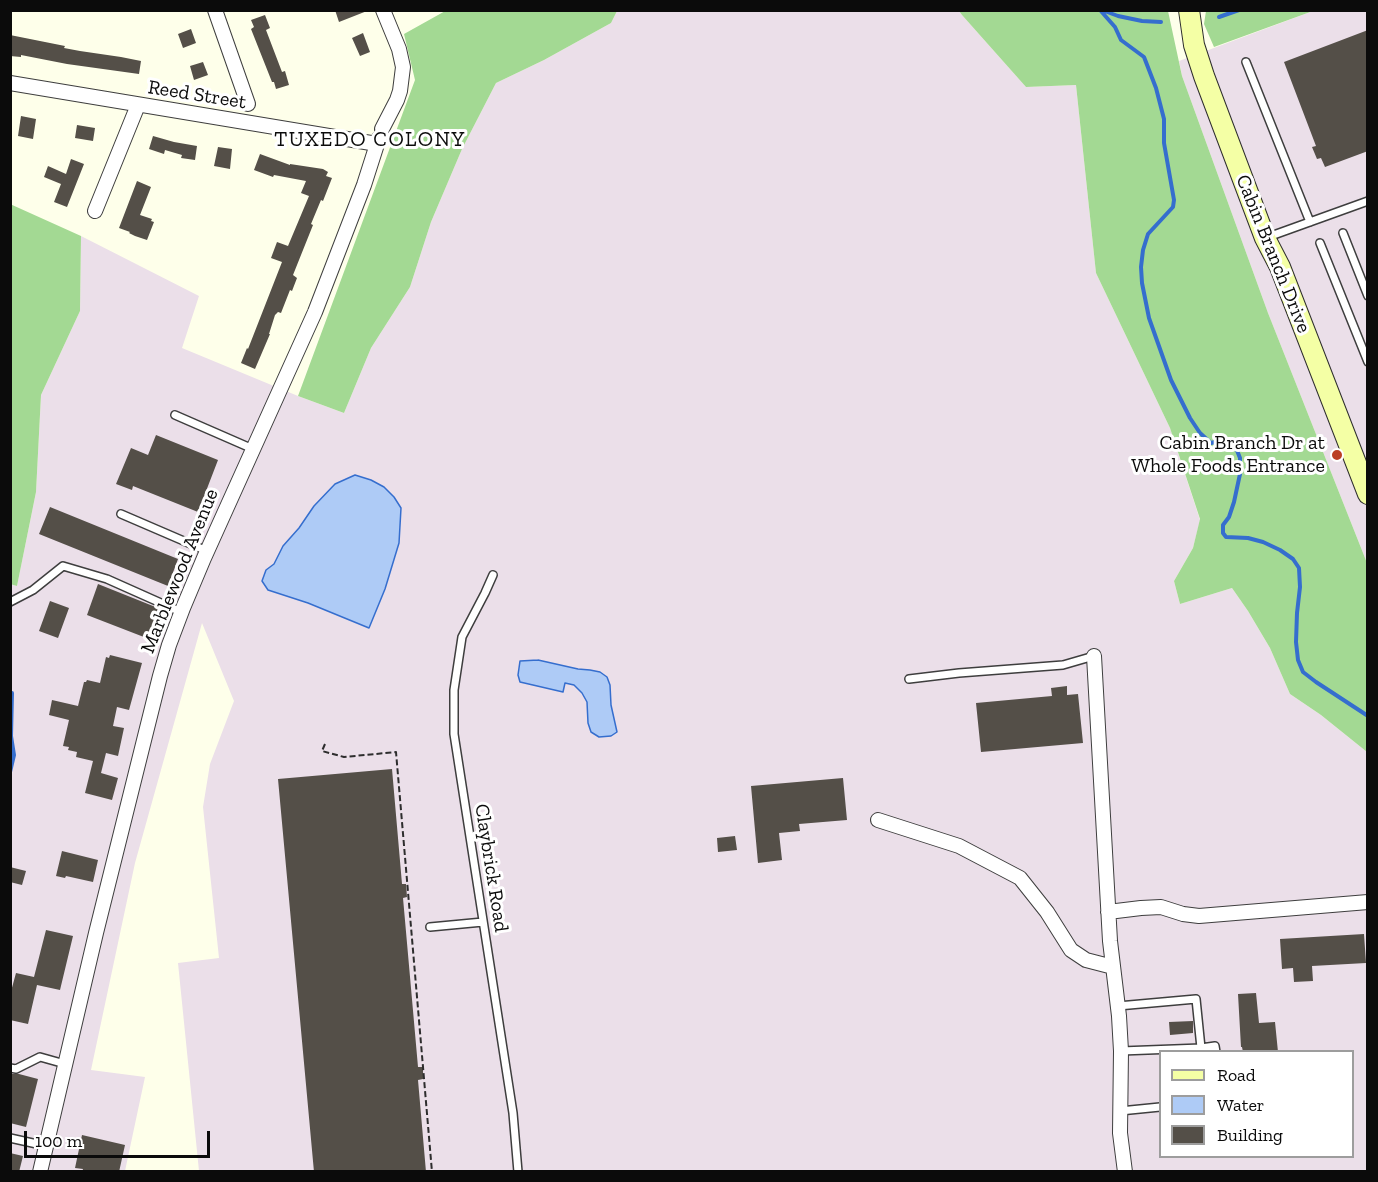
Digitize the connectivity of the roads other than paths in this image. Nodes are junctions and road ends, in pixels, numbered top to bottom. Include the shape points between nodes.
1 (215, 10) edge
2 (383, 10) edge
3 (1189, 10) edge
4 (1246, 62) dead end
5 (10, 83) edge
6 (248, 104) dead end
7 (138, 105) junction
8 (379, 137) junction
9 (1368, 201) edge
10 (95, 211) dead end
11 (1310, 222) junction
12 (1343, 233) dead end
13 (1265, 238) junction
14 (1320, 243) dead end
15 (1368, 296) edge
16 (1368, 362) edge
17 (175, 415) dead end
18 (253, 449) junction
19 (1363, 469) edge
20 (1368, 494) edge
21 (121, 514) dead end
22 (207, 551) junction
23 (493, 575) dead end
24 (10, 602) edge
25 (181, 612) junction
26 (1094, 656) joint
27 (909, 679) dead end
28 (878, 820) dead end
29 (1368, 902) edge
30 (1108, 912) junction
31 (483, 922) junction
32 (430, 927) dead end
33 (1113, 967) junction
34 (1118, 1006) junction
35 (1202, 1048) junction
36 (1216, 1050) edge
37 (1121, 1051) junction
38 (65, 1064) junction
39 (10, 1068) edge
40 (1159, 1107) edge
41 (1120, 1111) junction
42 (10, 1138) edge
43 (46, 1146) junction
44 (40, 1172) edge
45 (518, 1172) edge
46 (1125, 1172) edge

1 - 6 street
2 - 8 street, Marblewood Avenue via 403,67 400,91
3 - 13 street, Cabin Branch Drive via 1204,76
4 - 11 lane
5 - 7 street, Reed Street
7 - 8 street, Reed Street
7 - 10 street
8 - 18 street, Marblewood Avenue via 315,312
9 - 11 lane
11 - 13 lane
12 - 15 lane
13 - 19 street, Cabin Branch Drive
14 - 16 lane
17 - 18 lane
18 - 22 street, Marblewood Avenue
19 - 20 street, Cabin Branch Drive
21 - 22 lane
22 - 25 street, Marblewood Avenue
23 - 31 lane, Claybrick Road via 462,637 454,690 454,734
24 - 25 lane via 63,566 107,579
25 - 38 street, Marblewood Avenue via 160,676
26 - 27 lane via 1063,665
26 - 30 street
28 - 33 street via 959,846 1020,878 1071,950 1086,960
29 - 30 street via 1199,916 1161,908
30 - 33 street
31 - 32 lane
31 - 45 lane, Claybrick Road via 513,1113
33 - 34 street
34 - 35 lane via 1196,999
34 - 37 street
35 - 36 lane via 1215,1046
35 - 37 lane
37 - 41 street
38 - 39 lane via 40,1057 16,1069
38 - 43 street, Marblewood Avenue
40 - 41 lane
41 - 46 street
42 - 43 lane
43 - 44 street, Marblewood Avenue

